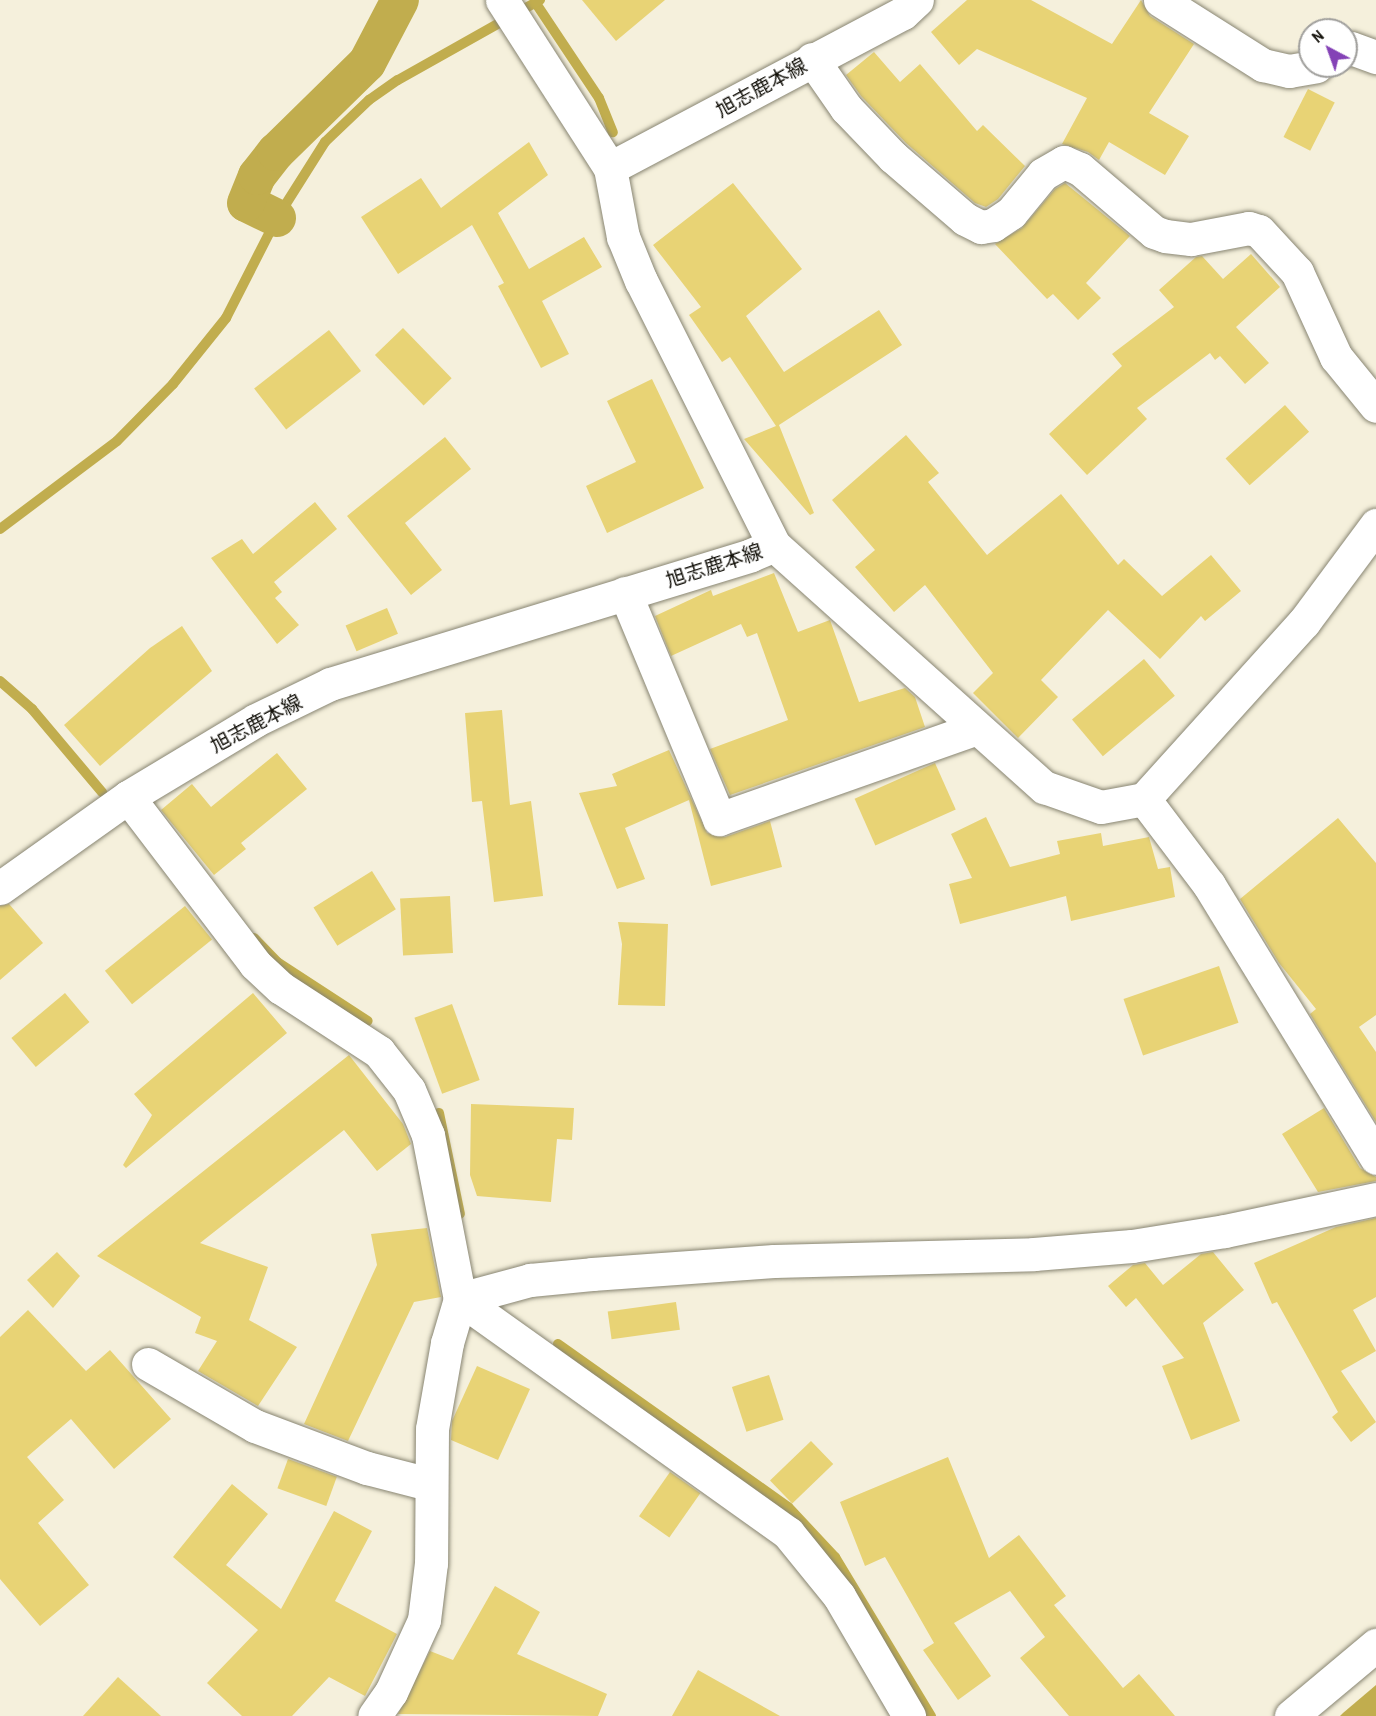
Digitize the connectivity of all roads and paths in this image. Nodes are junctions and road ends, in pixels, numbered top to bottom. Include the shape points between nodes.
1 (502, 0) edge
2 (917, 0) edge
3 (1160, 0) edge
4 (1358, 51) edge
5 (1376, 57) edge
6 (812, 59) junction
7 (1298, 69) edge
8 (609, 168) junction
9 (1376, 406) edge
10 (1376, 525) edge
11 (774, 545) junction
12 (1365, 568) edge
13 (625, 593) junction
14 (975, 729) junction
15 (128, 797) junction
16 (1144, 799) junction
17 (0, 888) edge
18 (1376, 1158) edge
19 (1376, 1199) edge
20 (460, 1299) junction
21 (148, 1364) dead end
22 (429, 1484) junction
23 (1376, 1645) edge
24 (374, 1716) edge
25 (909, 1716) edge
26 (1291, 1716) edge

1 - 8 street
2 - 6 street, 旭志鹿本線 via 903,13
3 - 7 street via 1263,65
4 - 5 street
6 - 8 street, 旭志鹿本線
6 - 9 street via 846,108 893,157 965,219 981,227 993,225 1011,213 1053,164 1064,162 1080,169 1154,232 1165,236 1191,239 1250,228 1259,231 1297,272 1336,357
8 - 11 street, 旭志鹿本線 via 623,237 641,281
10 - 12 street
11 - 13 street, 旭志鹿本線
11 - 14 street
12 - 16 street
13 - 14 street via 719,819
13 - 15 street, 旭志鹿本線 via 330,684 256,720
14 - 16 street via 1044,787 1101,807
15 - 17 street, 旭志鹿本線
15 - 20 street via 255,964 281,988 379,1052 410,1090 428,1135
16 - 18 street via 1209,885
19 - 20 street via 1132,1246 1034,1254 774,1261 592,1274 530,1281
20 - 22 street via 447,1343 432,1429
20 - 25 street via 788,1533 839,1596
21 - 22 street via 255,1426 368,1468
22 - 24 street via 431,1563 424,1620 391,1692
23 - 26 street

